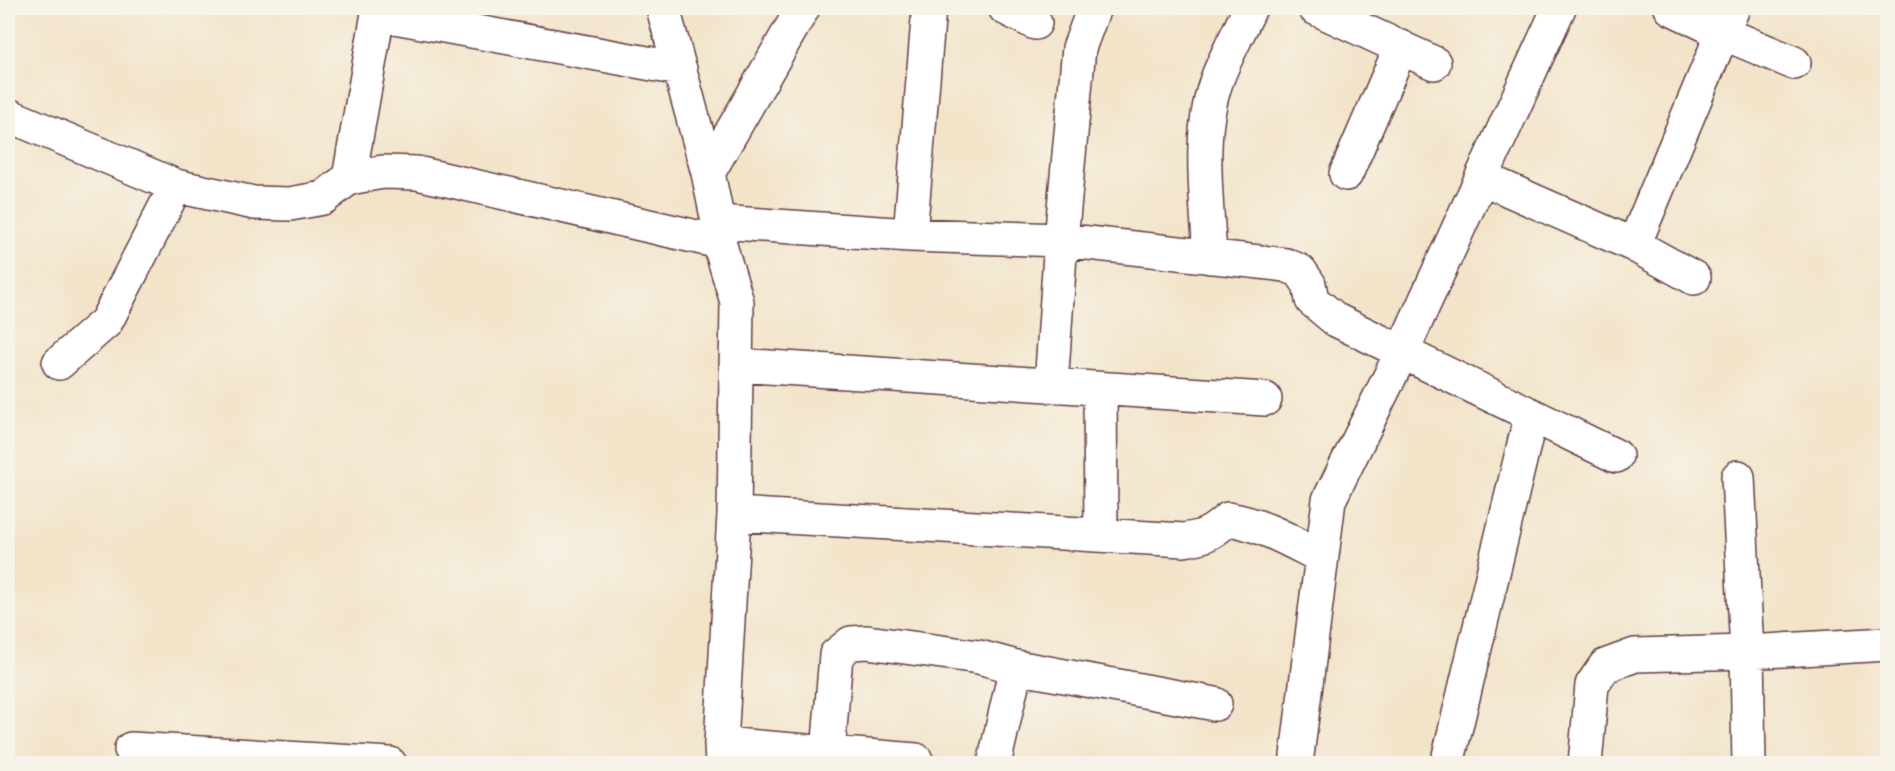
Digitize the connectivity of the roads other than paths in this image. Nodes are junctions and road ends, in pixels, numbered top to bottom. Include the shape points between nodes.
1 (663, 8) edge
2 (803, 8) edge
3 (928, 8) edge
4 (1005, 8) edge
5 (1094, 8) edge
6 (1250, 8) edge
7 (1315, 8) edge
8 (1559, 8) edge
9 (1671, 8) edge
10 (378, 11) edge
11 (1364, 18) edge
12 (1728, 20) edge
13 (1035, 23) dead end
14 (1401, 47) junction
15 (1434, 63) dead end
16 (1794, 63) dead end
17 (680, 69) junction
18 (8, 115) edge
19 (708, 173) junction
20 (1346, 174) dead end
21 (349, 178) junction
22 (1482, 178) junction
23 (176, 186) junction
24 (719, 232) junction
25 (910, 235) junction
26 (1061, 240) junction
27 (1634, 245) junction
28 (1210, 257) junction
29 (1694, 278) dead end
30 (1402, 352) junction
31 (59, 363) dead end
32 (736, 365) junction
33 (1051, 386) junction
34 (1100, 389) junction
35 (1264, 399) dead end
36 (1531, 415) junction
37 (1616, 456) dead end
38 (1738, 477) dead end
39 (734, 514) junction
40 (1101, 534) junction
41 (1322, 557) junction
42 (1887, 644) edge
43 (1748, 652) junction
44 (1016, 667) junction
45 (1215, 704) dead end
46 (131, 749) dead end
47 (828, 753) junction
48 (722, 754) edge
49 (916, 760) dead end
50 (390, 764) edge
51 (994, 764) edge
52 (1296, 764) edge
53 (1447, 764) edge
54 (1585, 764) edge
55 (1749, 764) edge

1 - 17 street
2 - 19 street
3 - 25 street
4 - 13 street
5 - 26 street via 1079,48
6 - 28 street via 1218,76 1206,132
7 - 11 street
8 - 22 street
9 - 12 street
10 - 17 street
10 - 21 street
11 - 14 street
12 - 16 street
12 - 27 street
14 - 15 street
14 - 20 street
17 - 19 street
18 - 23 street
19 - 24 street
21 - 23 street via 323,198 290,204 254,203
21 - 24 street via 383,172 417,173
22 - 27 street
22 - 30 street
23 - 31 street via 106,322
24 - 25 street
24 - 32 street via 737,302
25 - 26 street
26 - 28 street
26 - 33 street
27 - 29 street
28 - 30 street via 1286,265 1300,271 1309,284 1312,300 1336,320
30 - 36 street
30 - 41 street via 1329,500
32 - 33 street
32 - 39 street
33 - 34 street
34 - 35 street
34 - 40 street
36 - 37 street
36 - 53 street
38 - 43 street
39 - 40 street
39 - 48 street
40 - 41 street via 1191,539 1212,533 1228,519 1246,521
41 - 52 street
42 - 43 street
43 - 54 street via 1635,655 1605,666 1592,685
43 - 55 street
44 - 45 street
44 - 47 street via 968,656 851,643 836,655
44 - 51 street
46 - 50 street
47 - 48 street
47 - 49 street

